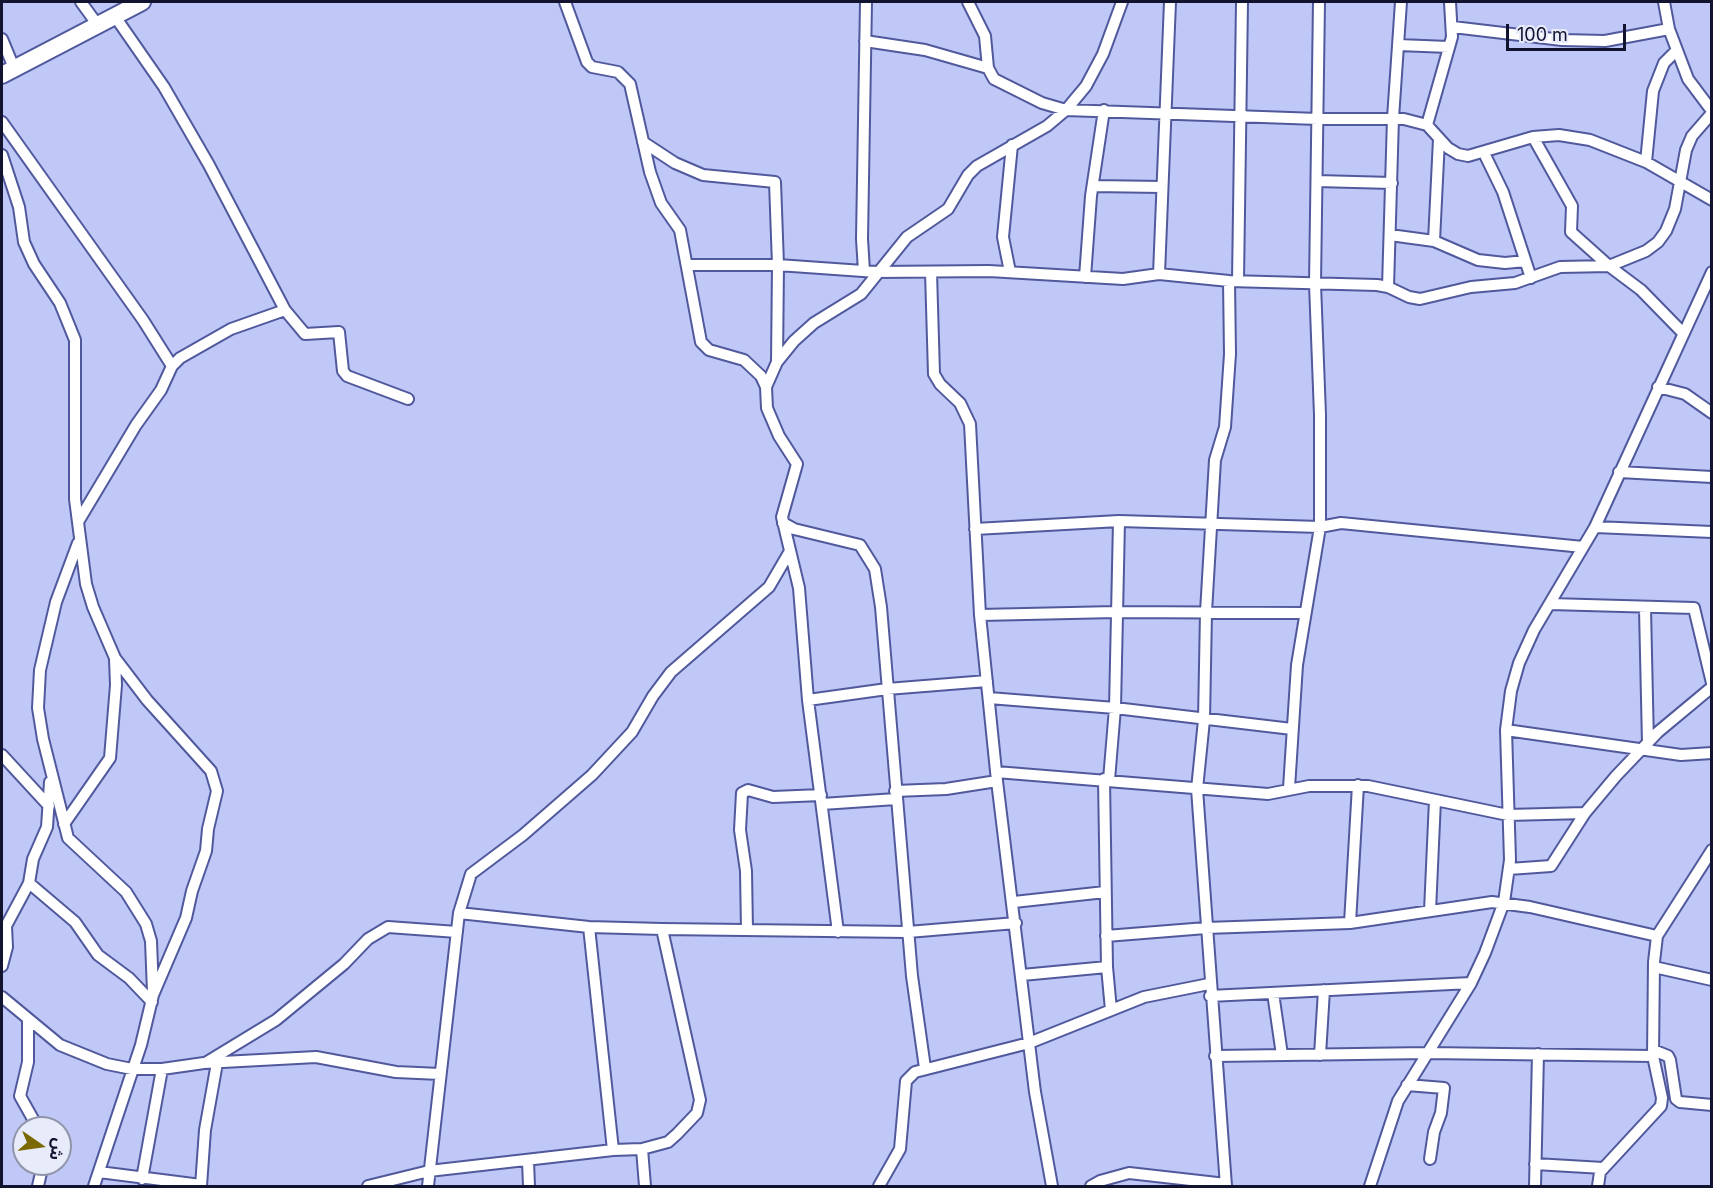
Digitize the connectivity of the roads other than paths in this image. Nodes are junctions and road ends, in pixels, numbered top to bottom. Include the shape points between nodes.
1 (81, 2) edge
2 (142, 2) edge
3 (565, 2) edge
4 (866, 2) edge
5 (968, 2) edge
6 (1122, 2) edge
7 (1170, 2) edge
8 (1242, 2) edge
9 (1319, 2) edge
10 (1401, 2) edge
11 (1450, 2) edge
12 (1664, 2) edge
13 (114, 15) junction
14 (97, 24) junction
15 (1453, 27) junction
16 (1669, 29) junction
17 (2, 39) edge
18 (865, 41) junction
19 (1398, 45) junction
20 (1449, 47) junction
21 (1677, 50) junction
22 (988, 68) junction
23 (8, 71) edge
24 (1066, 110) junction
25 (1104, 110) junction
26 (1165, 111) junction
27 (1712, 112) edge
28 (1240, 116) junction
29 (1393, 118) junction
30 (1318, 119) junction
31 (2, 122) edge
32 (1427, 125) junction
33 (1533, 137) junction
34 (1439, 139) junction
35 (643, 142) junction
36 (1012, 145) junction
37 (1484, 153) junction
38 (2, 155) edge
39 (1646, 162) junction
40 (1678, 180) junction
41 (1317, 181) junction
42 (1392, 183) junction
43 (1093, 186) junction
44 (1162, 187) junction
45 (1712, 200) edge
46 (1390, 235) junction
47 (1434, 241) junction
48 (1525, 261) junction
49 (687, 265) junction
50 (778, 266) junction
51 (1609, 266) junction
52 (864, 271) junction
53 (877, 272) junction
54 (931, 272) junction
55 (1010, 272) junction
56 (1712, 272) edge
57 (1159, 274) junction
58 (1085, 277) junction
59 (1531, 278) junction
60 (1233, 281) junction
61 (1316, 284) junction
62 (1388, 287) junction
63 (285, 310) junction
64 (1683, 333) junction
65 (777, 362) junction
66 (172, 366) junction
67 (766, 387) junction
68 (1658, 387) junction
69 (408, 399) dead end
70 (1712, 413) edge
71 (1619, 472) junction
72 (1712, 477) edge
73 (1119, 521) junction
74 (78, 522) junction
75 (783, 523) junction
76 (1211, 523) junction
77 (1320, 527) junction
78 (1595, 527) junction
79 (975, 529) junction
80 (1712, 532) edge
81 (79, 540) junction
82 (1583, 547) junction
83 (791, 551) junction
84 (1550, 604) junction
85 (1645, 609) junction
86 (1116, 612) junction
87 (1206, 612) junction
88 (1305, 613) junction
89 (980, 615) junction
90 (116, 658) junction
91 (987, 681) junction
92 (1712, 685) edge
93 (887, 689) junction
94 (989, 698) junction
95 (808, 700) junction
96 (1115, 708) junction
97 (1204, 720) junction
98 (1292, 729) junction
99 (1506, 730) junction
100 (1646, 747) junction
101 (1712, 753) edge
102 (2, 755) edge
103 (50, 770) junction
104 (997, 777) junction
105 (1107, 779) junction
106 (1358, 785) junction
107 (1289, 788) junction
108 (1197, 789) junction
109 (896, 795) junction
110 (822, 800) junction
111 (1435, 800) junction
112 (49, 806) junction
113 (1585, 813) junction
114 (1508, 815) junction
115 (64, 824) junction
116 (1712, 850) edge
117 (1509, 869) junction
118 (29, 883) junction
119 (1105, 891) junction
120 (1014, 902) junction
121 (1504, 902) junction
122 (1430, 911) junction
123 (459, 913) junction
124 (1016, 923) junction
125 (1350, 923) junction
126 (589, 927) junction
127 (1206, 928) junction
128 (662, 929) junction
129 (747, 930) junction
130 (457, 932) junction
131 (838, 932) junction
132 (908, 932) junction
133 (1106, 936) junction
134 (1657, 936) junction
135 (2, 966) edge
136 (1107, 967) junction
137 (1654, 967) junction
138 (1022, 975) junction
139 (1712, 980) edge
140 (1471, 983) junction
141 (1209, 984) junction
142 (1324, 990) junction
143 (1273, 993) junction
144 (1210, 996) junction
145 (2, 997) edge
146 (153, 999) junction
147 (1111, 1010) junction
148 (28, 1021) junction
149 (1029, 1043) junction
150 (1428, 1053) junction
151 (1653, 1053) junction
152 (1538, 1054) junction
153 (1282, 1055) junction
154 (1320, 1055) junction
155 (1215, 1056) junction
156 (204, 1063) junction
157 (217, 1063) junction
158 (925, 1068) junction
159 (132, 1069) junction
160 (162, 1069) junction
161 (440, 1074) junction
162 (1407, 1085) junction
163 (1712, 1105) edge
164 (31, 1116) edge
165 (642, 1149) junction
166 (614, 1150) junction
167 (1430, 1159) dead end
168 (528, 1161) junction
169 (1535, 1164) junction
170 (1603, 1168) junction
171 (429, 1171) junction
172 (99, 1172) junction
173 (136, 1181) edge
174 (1226, 1185) edge
175 (94, 1186) edge
176 (201, 1186) edge
177 (368, 1186) edge
178 (428, 1186) edge
179 (530, 1186) edge
180 (645, 1186) edge
181 (879, 1186) edge
182 (1052, 1186) edge
183 (1091, 1186) edge
184 (1370, 1186) edge
185 (1535, 1186) edge
186 (1598, 1186) edge

1 - 14 street
2 - 13 highway
3 - 35 street via 587,62 592,67 618,72 630,84
4 - 18 street
5 - 22 street via 985,36
6 - 24 street via 1103,54 1086,86
7 - 26 street
8 - 28 street
9 - 30 street
10 - 19 street
11 - 15 street
12 - 16 street
13 - 14 highway
13 - 63 street via 164,87
14 - 23 highway
15 - 16 street via 1605,41
15 - 20 street
16 - 21 street
17 - 23 street
18 - 22 street via 925,50
18 - 52 street
19 - 20 street
19 - 29 street
20 - 32 street
21 - 27 street via 1688,79
21 - 39 street via 1664,63 1653,91
22 - 24 street via 994,79 1012,90
24 - 25 street
24 - 36 street via 1047,126
25 - 26 street
25 - 43 street
26 - 28 street
26 - 44 street
27 - 40 street via 1692,136
28 - 30 street
28 - 60 street
29 - 30 street
29 - 32 street
29 - 42 street
30 - 41 street
31 - 66 street
32 - 34 street
33 - 37 street
33 - 39 street via 1559,135 1590,140
33 - 51 street via 1572,206 1571,232
34 - 37 street via 1458,154
34 - 47 street
35 - 49 street via 661,203 680,230
35 - 50 street via 703,175 775,182
36 - 53 street via 977,166 948,209 906,237
36 - 55 street via 1003,237
37 - 48 street via 1503,192
38 - 74 street via 19,207 24,242 60,303 75,340 77,408 73,470
39 - 40 street
40 - 45 street
40 - 51 street via 1671,220 1658,242 1639,255
41 - 42 street
41 - 61 street
42 - 46 street
43 - 44 street
43 - 58 street
44 - 57 street
46 - 47 street
46 - 62 street
47 - 48 street via 1478,260
48 - 59 street
49 - 50 street
49 - 67 street via 704,347 744,360 761,376
50 - 52 street
50 - 65 street
51 - 59 street via 1560,267
51 - 64 street via 1641,290
52 - 53 street
53 - 54 street
53 - 65 street via 861,294 814,323
54 - 55 street
54 - 79 street via 934,374 960,403 970,424
55 - 58 street
56 - 64 street
57 - 58 street via 1123,279
57 - 60 street
59 - 62 street via 1471,286 1420,299
60 - 61 street
60 - 76 street via 1225,427 1215,460
61 - 62 street
61 - 77 street
63 - 66 street via 205,341
63 - 69 street via 305,334 339,332 346,376
64 - 68 street
65 - 67 street
66 - 74 street
67 - 75 street via 771,417 797,464
68 - 70 street via 1684,394
68 - 71 street
71 - 72 street
71 - 78 street
73 - 76 street
73 - 79 street
73 - 86 street
74 - 81 street
75 - 83 street
75 - 93 street via 860,545 868,554 880,598
76 - 77 street
76 - 87 street
77 - 82 street via 1354,524
77 - 88 street
78 - 80 street
78 - 82 street
79 - 89 street
81 - 90 street via 86,584
81 - 103 street via 56,602 38,682 38,708
82 - 84 street
83 - 95 street via 799,588
83 - 123 street via 769,587 671,672 632,732 592,775 471,874
84 - 85 street
84 - 99 street via 1519,663 1510,691
85 - 92 street via 1694,608
85 - 100 street
86 - 87 street
86 - 89 street
86 - 96 street
87 - 88 street
87 - 97 street
88 - 98 street
89 - 91 street
90 - 115 street via 110,758
90 - 146 street via 164,721 211,771 217,791 206,851 186,918
91 - 93 street
91 - 94 street
92 - 100 street
93 - 95 street via 873,694
93 - 109 street
94 - 96 street
94 - 104 street
95 - 110 street
96 - 97 street
96 - 105 street
97 - 98 street
97 - 108 street
98 - 107 street
99 - 100 street
99 - 114 street
100 - 101 street via 1681,755
100 - 113 street
102 - 112 street
103 - 112 street
103 - 115 street
104 - 105 street
104 - 109 street
104 - 120 street
105 - 108 street
105 - 119 street
106 - 107 street
106 - 111 street
106 - 125 street
107 - 108 street via 1268,794
108 - 127 street
109 - 110 street
109 - 132 street
110 - 129 street via 773,797 748,790 742,793 740,830 746,871
110 - 131 street
111 - 114 street
111 - 122 street
112 - 118 street via 47,827 33,859
113 - 114 street
113 - 117 street via 1551,866
114 - 117 street
115 - 146 street via 68,838 126,891 146,924 151,941
116 - 134 street
117 - 121 street
118 - 135 street via 6,926 7,947
118 - 146 street via 69,917 98,955
119 - 120 street
119 - 133 street
120 - 124 street
121 - 122 street
121 - 134 street
121 - 140 street
122 - 125 street
123 - 126 street
123 - 130 street
124 - 132 street
124 - 138 street
125 - 127 street
126 - 128 street
126 - 166 street
127 - 133 street
127 - 141 street
128 - 129 street
128 - 165 street via 700,1108 668,1142
129 - 131 street
130 - 156 street via 388,927 368,939 276,1020
130 - 161 street
131 - 132 street
132 - 158 street
133 - 136 street
134 - 137 street
136 - 138 street
136 - 147 street
137 - 139 street
137 - 151 street
138 - 149 street
140 - 142 street
140 - 150 street
141 - 144 street
141 - 147 street via 1170,990
142 - 143 street
142 - 154 street
143 - 144 street
143 - 153 street
144 - 155 street
145 - 148 street
146 - 159 street
147 - 149 street
148 - 159 street via 60,1045 107,1064
148 - 164 street via 27,1062 20,1096
149 - 158 street
149 - 182 street
150 - 152 street
150 - 154 street
150 - 162 street
151 - 152 street
151 - 163 street via 1670,1060 1676,1099
151 - 170 street via 1661,1106
152 - 169 street
153 - 154 street
153 - 155 street
155 - 174 street
156 - 157 street
156 - 160 street
157 - 161 street via 316,1057 396,1072
157 - 176 street via 205,1130
158 - 181 street via 909,1075 906,1081 900,1149
159 - 160 street
159 - 172 street
160 - 173 street
161 - 171 street
162 - 167 street via 1444,1088
162 - 184 street via 1391,1116
165 - 166 street
165 - 180 street
166 - 168 street
168 - 171 street
168 - 179 street
169 - 170 street
169 - 185 street
170 - 186 street
171 - 177 street
171 - 178 street
172 - 173 street
172 - 175 street
173 - 176 street
174 - 183 street via 1129,1173

